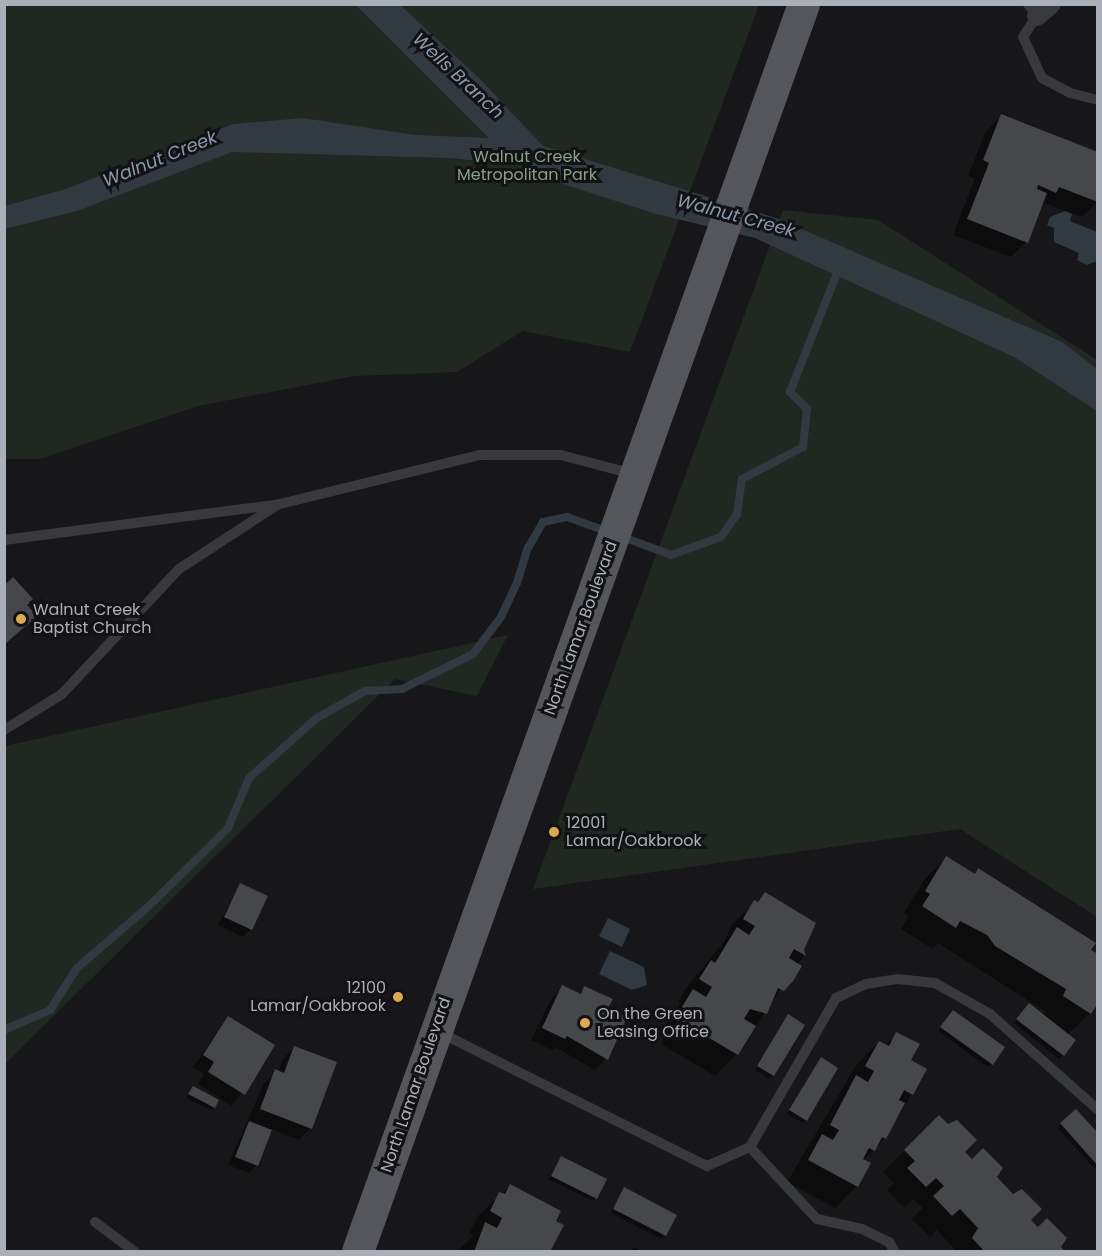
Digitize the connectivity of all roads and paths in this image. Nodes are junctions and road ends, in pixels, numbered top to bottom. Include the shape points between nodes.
1 (804, 4) edge
2 (1039, 8) edge
3 (1098, 100) edge
4 (635, 479) junction
5 (280, 504) junction
6 (4, 540) edge
7 (4, 730) edge
8 (436, 1030) junction
9 (1098, 1110) edge
10 (750, 1147) junction
11 (95, 1222) dead end
12 (135, 1251) edge
13 (358, 1251) edge
14 (895, 1251) edge

1 - 4 main road, North Lamar Boulevard
2 - 3 lane via 1023,37 1042,78 1070,93
4 - 5 lane via 561,455 479,455
4 - 8 main road, North Lamar Boulevard
5 - 6 lane
5 - 7 lane via 179,569 62,694
8 - 10 lane via 707,1166
8 - 13 main road, North Lamar Boulevard
9 - 10 lane via 990,1014 935,983 897,979 866,984 836,998
10 - 14 lane via 817,1219 862,1229 889,1242
11 - 12 lane

